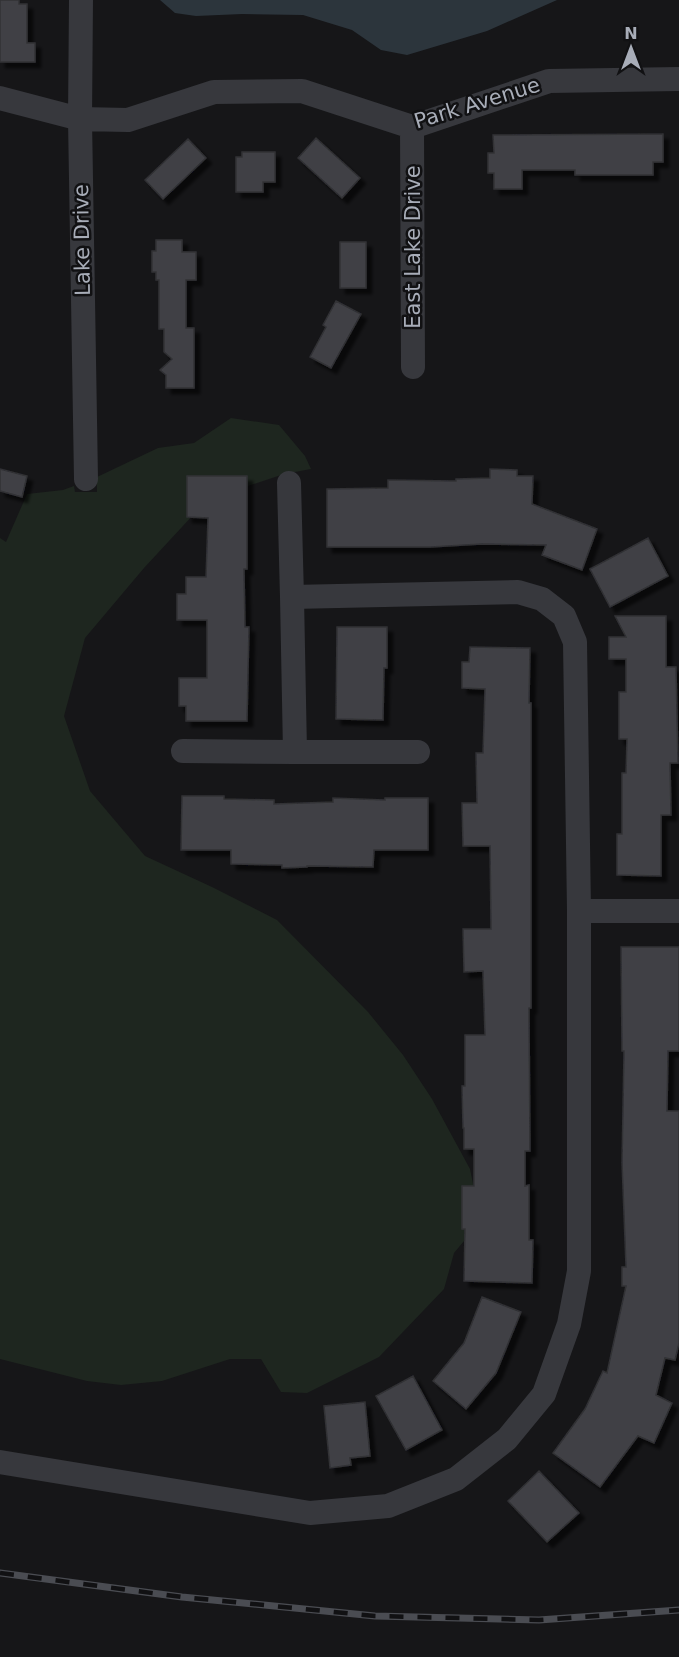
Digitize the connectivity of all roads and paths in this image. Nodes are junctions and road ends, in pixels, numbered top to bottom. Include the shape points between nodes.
1 (81, 0) edge
2 (679, 79) edge
3 (0, 98) edge
4 (80, 119) junction
5 (412, 127) junction
6 (413, 367) dead end
7 (86, 479) dead end
8 (289, 483) dead end
9 (292, 597) junction
10 (183, 752) dead end
11 (295, 752) junction
12 (418, 752) dead end
13 (579, 911) junction
14 (679, 911) edge
15 (0, 1462) edge

1 - 4 street, Lake Drive
2 - 5 street, Park Avenue via 549,81
3 - 4 street, Park Avenue
4 - 5 street, Park Avenue via 128,120 214,92 302,91
4 - 7 street, Lake Drive
5 - 6 street, East Lake Drive
8 - 9 street
9 - 11 street
9 - 13 street via 518,592 542,599 564,616 575,642
10 - 11 street
11 - 12 street
13 - 14 street
13 - 15 street via 579,1271 569,1324 544,1394 507,1439 456,1479 388,1506 310,1513

